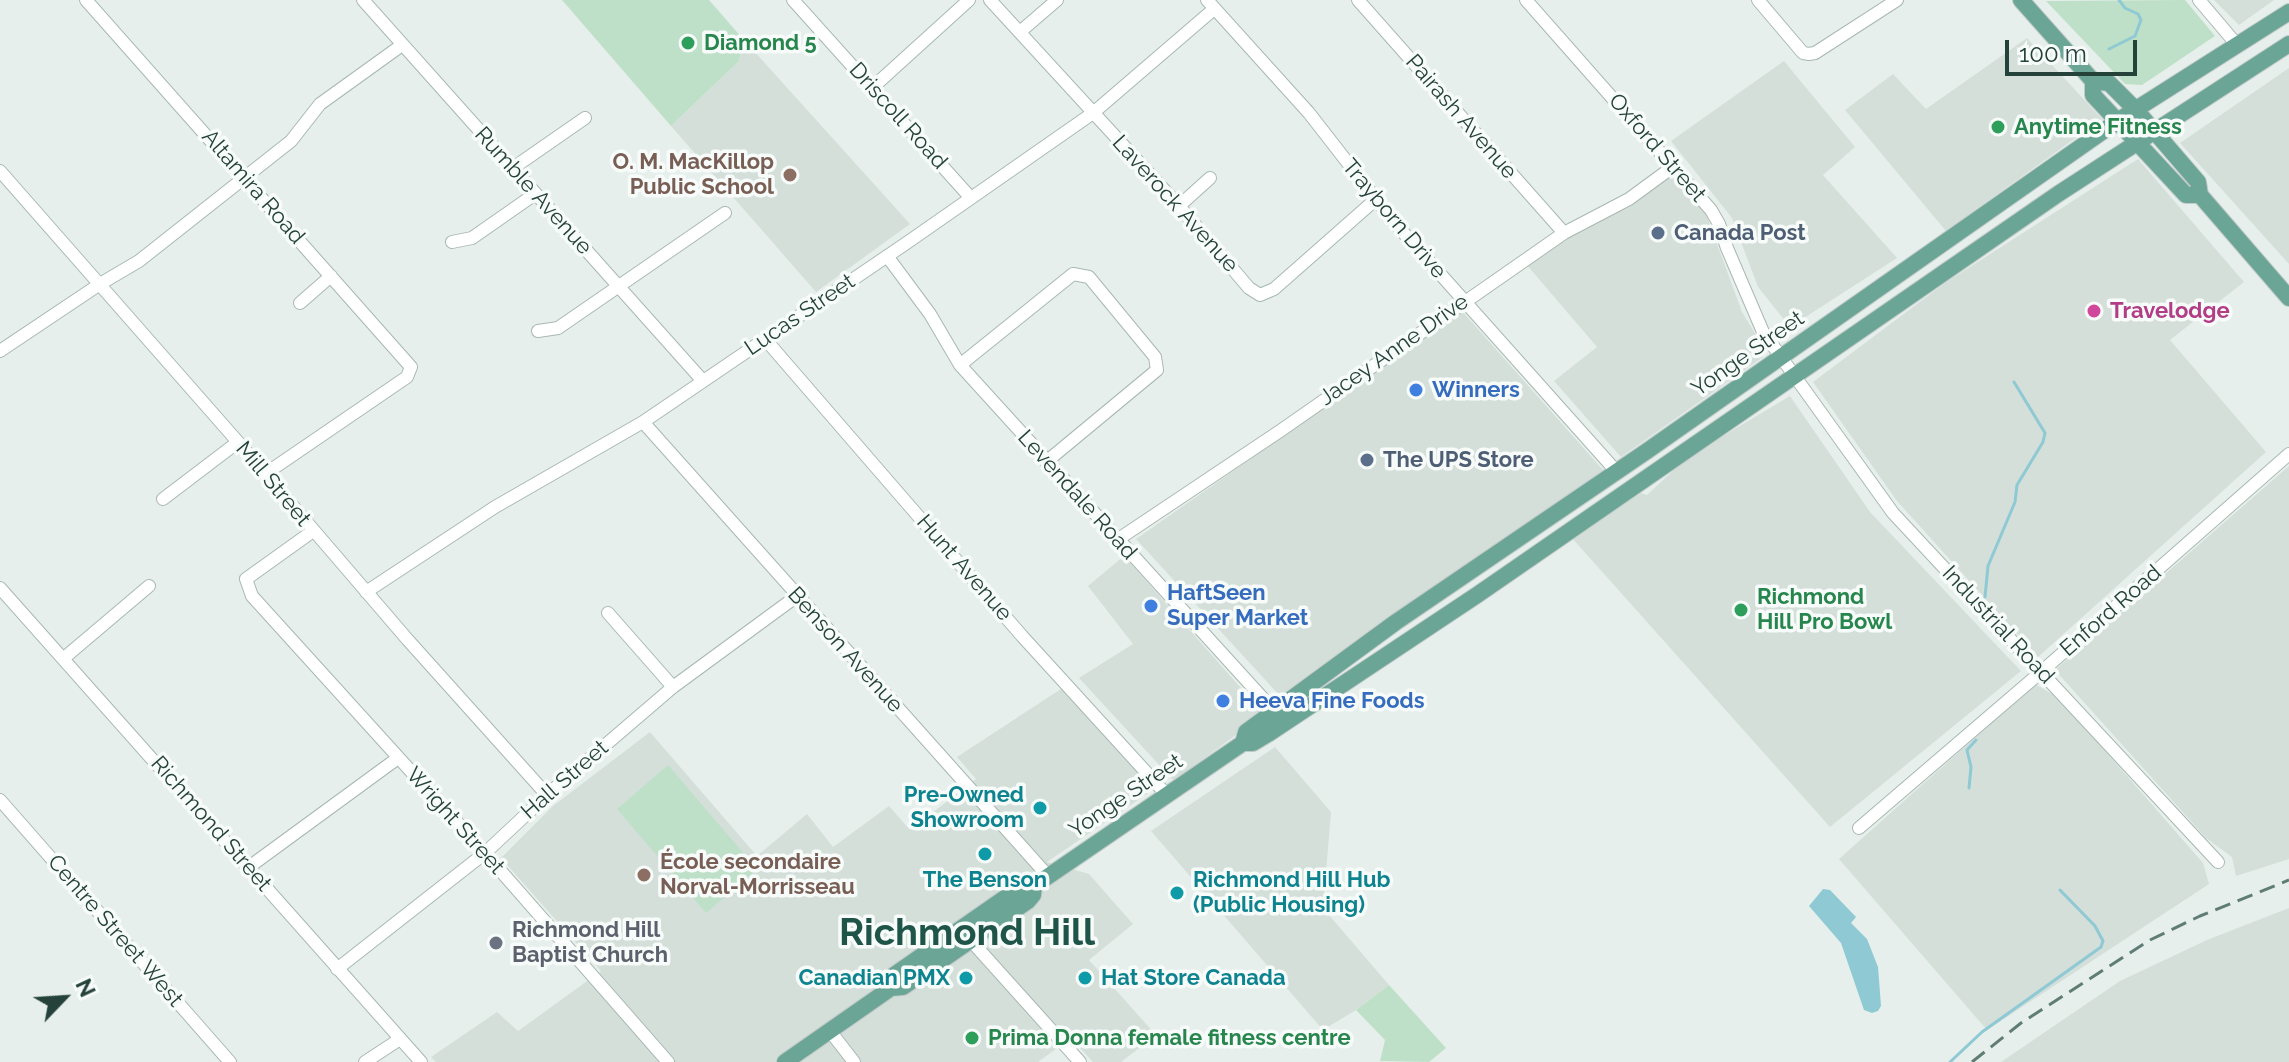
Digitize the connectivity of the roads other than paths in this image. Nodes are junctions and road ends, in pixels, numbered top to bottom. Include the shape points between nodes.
1 (86, 0) edge
2 (363, 0) edge
3 (793, 0) edge
4 (969, 0) edge
5 (990, 0) edge
6 (1057, 0) edge
7 (1358, 0) edge
8 (1526, 0) edge
9 (1758, 0) edge
10 (1897, 0) edge
11 (2021, 0) edge
12 (2199, 0) edge
13 (1210, 4) edge
14 (2289, 12) edge
15 (1021, 31) junction
16 (2289, 44) edge
17 (402, 45) junction
18 (2238, 46) junction
19 (2093, 81) junction
20 (872, 88) junction
21 (2136, 110) junction
22 (1093, 113) junction
23 (585, 118) dead end
24 (2119, 120) junction
25 (2155, 133) junction
26 (2137, 142) junction
27 (1674, 166) junction
28 (513, 168) junction
29 (0, 171) edge
30 (246, 178) junction
31 (1210, 178) dead end
32 (535, 194) junction
33 (2200, 195) junction
34 (970, 197) junction
35 (1375, 200) junction
36 (1179, 206) junction
37 (725, 213) dead end
38 (1564, 233) junction
39 (452, 242) dead end
40 (887, 256) junction
41 (331, 276) junction
42 (100, 284) junction
43 (619, 287) junction
44 (2289, 298) edge
45 (1463, 301) junction
46 (300, 303) dead end
47 (538, 331) dead end
48 (765, 339) junction
49 (0, 351) edge
50 (1780, 357) junction
51 (960, 365) junction
52 (1793, 376) junction
53 (703, 381) junction
54 (643, 422) junction
55 (238, 442) junction
56 (2289, 454) edge
57 (1046, 462) junction
58 (1616, 471) junction
59 (265, 474) junction
60 (163, 499) dead end
61 (313, 531) junction
62 (1117, 540) junction
63 (149, 586) dead end
64 (0, 588) edge
65 (366, 592) junction
66 (797, 596) junction
67 (608, 613) dead end
68 (64, 658) junction
69 (2041, 672) junction
70 (673, 687) junction
71 (1279, 717) junction
72 (398, 758) junction
73 (1166, 794) junction
74 (547, 795) junction
75 (0, 800) edge
76 (1859, 828) dead end
77 (485, 853) junction
78 (2218, 862) dead end
79 (249, 867) junction
80 (1048, 876) junction
81 (966, 935) junction
82 (337, 969) junction
83 (830, 1031) junction
84 (400, 1039) junction
85 (230, 1062) edge
86 (365, 1062) edge
87 (421, 1062) edge
88 (668, 1062) edge
89 (785, 1062) edge
90 (854, 1062) edge
91 (1080, 1062) edge

1 - 30 street, Altamira Road
2 - 17 street, Rumble Avenue
3 - 20 street, Driscoll Road
4 - 20 street
5 - 15 street, Laverock Avenue
6 - 15 street
7 - 38 street, Pairash Avenue
8 - 27 street, Oxford Street
9 - 10 street via 1803,53 1815,53
11 - 19 main road
12 - 18 street
13 - 22 street, Lucas Street
13 - 35 street, Trayborn Drive via 1309,113
14 - 18 main road, Yonge Street
15 - 22 street, Laverock Avenue
16 - 25 main road, Yonge Street
17 - 28 street, Rumble Avenue
17 - 30 street via 320,104 291,141
18 - 21 main road, Yonge Street
19 - 21 main road via 2109,83
19 - 24 main road via 2093,95
20 - 34 street, Driscoll Road
21 - 24 main road, Yonge Street
21 - 25 main road
22 - 34 street, Lucas Street
22 - 36 street, Laverock Avenue
23 - 28 street
24 - 26 main road
24 - 50 main road, Yonge Street
25 - 26 main road, Yonge Street
25 - 33 main road via 2198,182
26 - 33 main road via 2186,195
26 - 52 main road, Yonge Street
27 - 38 street, Jacey Anne Drive via 1629,199
27 - 50 street, Oxford Street via 1719,224 1749,302
28 - 32 street, Rumble Avenue
29 - 42 street, Mill Street
30 - 41 street, Altamira Road
30 - 42 street via 139,261
31 - 36 street
32 - 39 street via 472,238
32 - 43 street, Rumble Avenue
33 - 44 main road
34 - 40 street, Lucas Street
35 - 36 street, Laverock Avenue via 1274,289 1260,295
35 - 45 street, Trayborn Drive
37 - 43 street
38 - 45 street, Jacey Anne Drive
40 - 48 street, Lucas Street
40 - 51 street, Levendale Road
41 - 46 street
41 - 59 street, Altamira Road via 411,367 407,377
42 - 49 street
42 - 55 street, Mill Street
43 - 47 street via 558,328
43 - 53 street, Rumble Avenue
45 - 58 street, Trayborn Drive
45 - 62 street, Jacey Anne Drive
48 - 53 street, Lucas Street
48 - 73 street, Hunt Avenue
50 - 52 street, Oxford Street
50 - 58 main road, Yonge Street
51 - 57 street, Levendale Road
51 - 57 street via 1073,274 1089,277 1155,357 1157,370
52 - 69 street, Industrial Road via 1893,513
52 - 71 main road, Yonge Street via 1477,595
53 - 54 street, Lucas Street
54 - 65 street, Lucas Street via 495,507
54 - 66 street, Benson Avenue
55 - 59 street, Mill Street
55 - 60 street
56 - 69 street, Enford Road
57 - 62 street, Levendale Road
58 - 71 main road, Yonge Street via 1396,622
59 - 61 street, Mill Street
61 - 65 street, Mill Street
61 - 72 street, Wright Street via 246,579 252,596
62 - 71 street, Levendale Road
63 - 68 street
64 - 68 street, Richmond Street
65 - 74 street, Mill Street
66 - 70 street, Hall Street
66 - 80 street, Benson Avenue
67 - 70 street
68 - 79 street, Richmond Street
69 - 76 street, Enford Road
69 - 78 street, Industrial Road
70 - 74 street, Hall Street
71 - 73 main road, Yonge Street via 1253,743 1243,743
72 - 77 street, Wright Street
72 - 79 street
73 - 80 main road, Yonge Street
74 - 77 street, Hall Street
75 - 85 street, Centre Street West
77 - 82 street, Hall Street
77 - 88 street, Wright Street
79 - 82 street, Richmond Street
80 - 81 main road, Yonge Street via 1034,886 1031,899
81 - 83 main road, Yonge Street via 903,987 891,988
81 - 91 street
82 - 84 street, Richmond Street
83 - 89 main road, Yonge Street
83 - 90 street
84 - 86 street
84 - 87 street, Richmond Street

